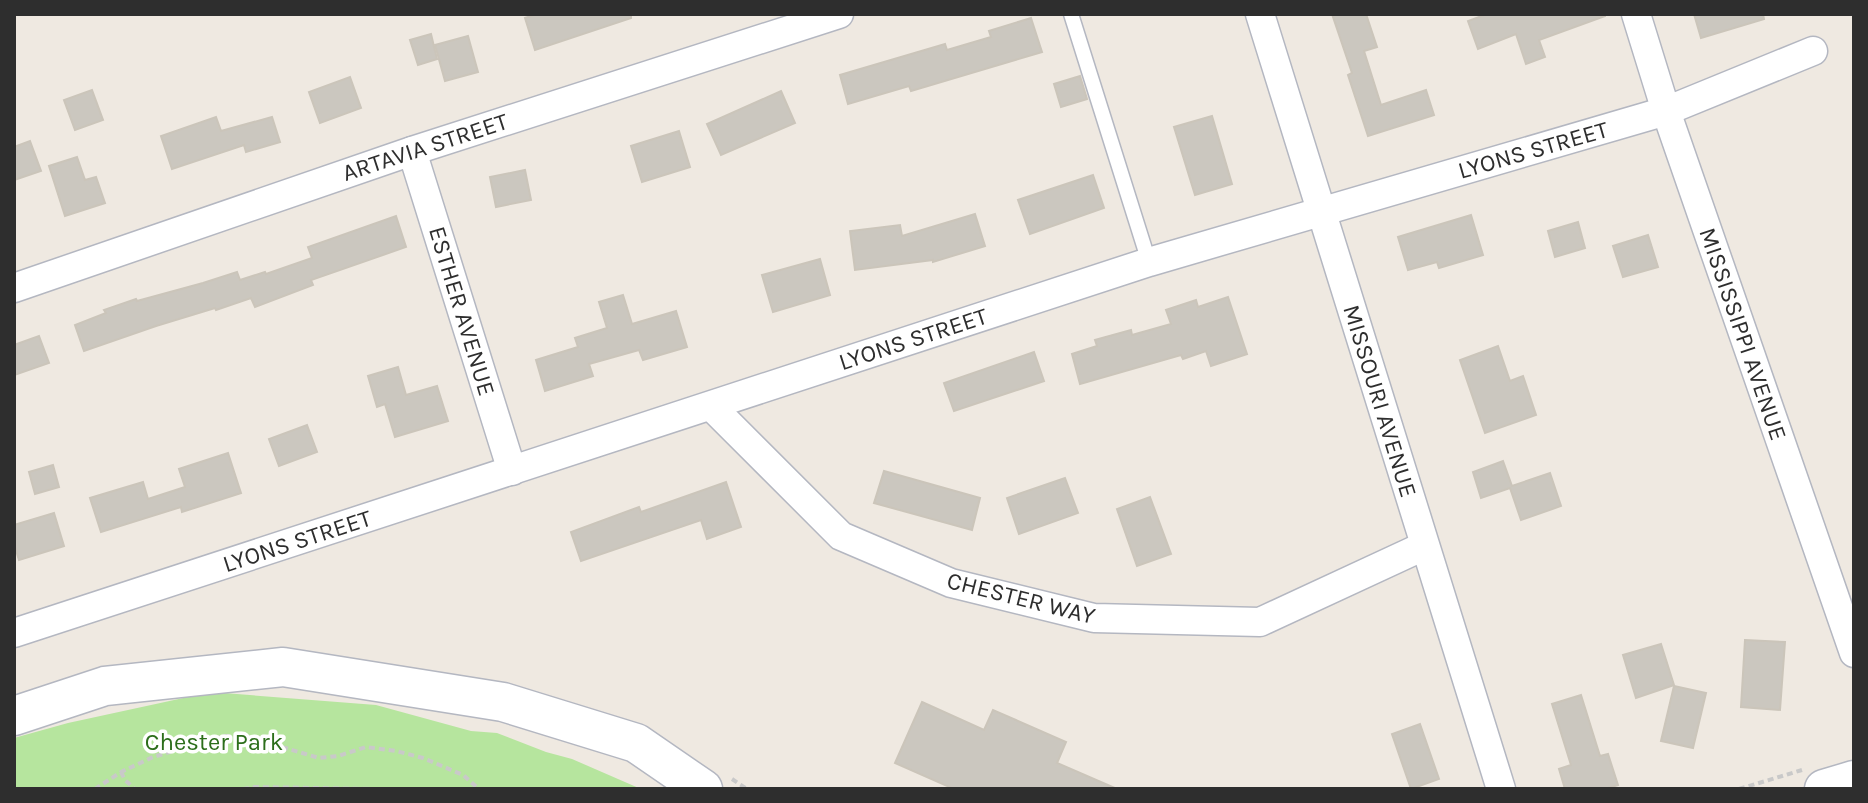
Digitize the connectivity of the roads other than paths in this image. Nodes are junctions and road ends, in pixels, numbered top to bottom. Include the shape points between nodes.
1 (839, 14) edge
2 (1071, 14) edge
3 (1260, 14) edge
4 (1636, 14) edge
5 (1813, 51) dead end
6 (1666, 111) junction
7 (412, 151) junction
8 (1322, 210) junction
9 (1149, 262) junction
10 (14, 288) edge
11 (711, 406) junction
12 (512, 471) junction
13 (1424, 546) junction
14 (14, 633) edge
15 (1854, 653) edge
16 (14, 716) edge
17 (1818, 778) edge
18 (1854, 780) edge
19 (703, 789) edge
20 (1501, 789) edge

1 - 7 street, ARTAVIA STREET
2 - 9 lane
3 - 8 street, MISSOURI AVENUE
4 - 6 street, MISSISSIPPI AVENUE
5 - 6 street, LYONS STREET
6 - 8 street, LYONS STREET
6 - 15 street, MISSISSIPPI AVENUE
7 - 10 street, ARTAVIA STREET
7 - 12 street, ESTHER AVENUE
8 - 9 street, LYONS STREET
8 - 13 street, MISSOURI AVENUE
9 - 11 street, LYONS STREET
11 - 12 street, LYONS STREET
11 - 13 street, CHESTER WAY via 841,536 951,583 1094,618 1260,622
12 - 14 street, LYONS STREET
13 - 20 street, MISSOURI AVENUE
16 - 19 street via 105,686 283,667 503,702 636,743
17 - 18 street

